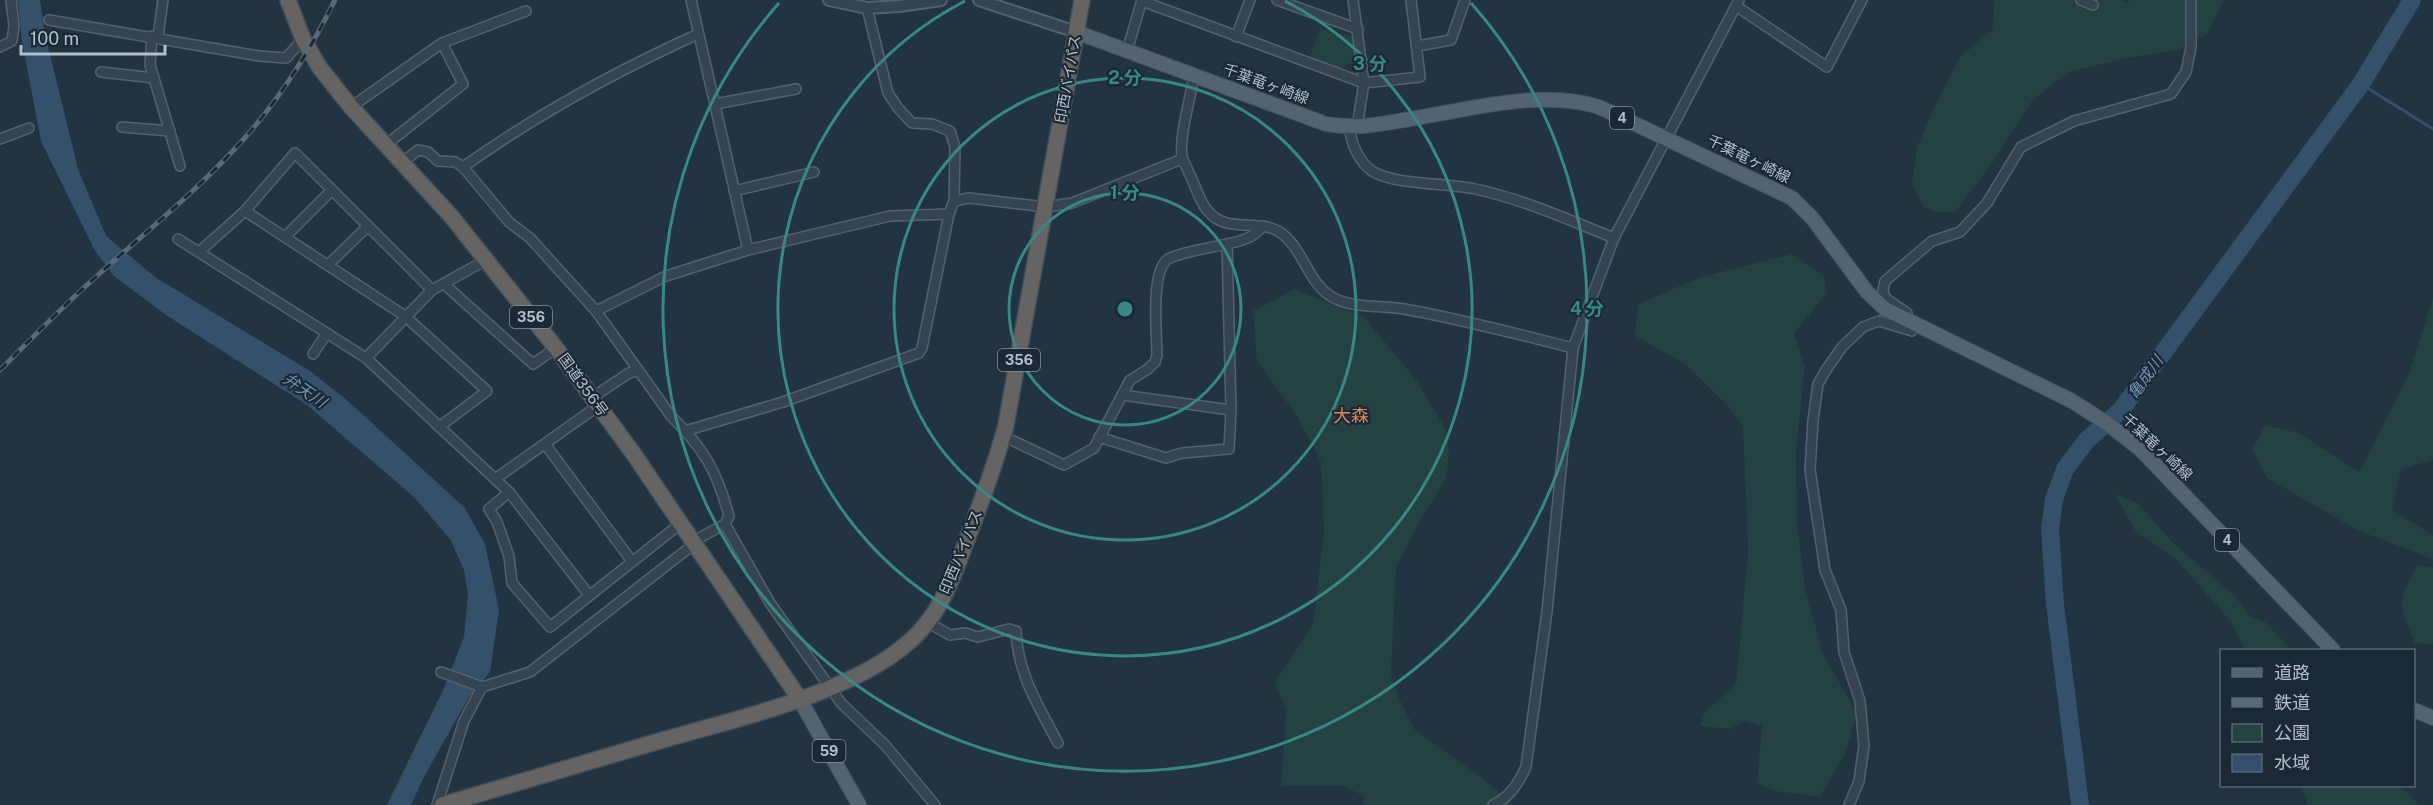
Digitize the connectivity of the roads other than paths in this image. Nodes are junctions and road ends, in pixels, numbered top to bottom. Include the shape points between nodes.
1 (11, 0) edge
2 (163, 0) edge
3 (288, 0) edge
4 (691, 0) edge
5 (830, 0) edge
6 (941, 0) edge
7 (979, 0) edge
8 (1082, 0) edge
9 (1250, 0) edge
10 (1277, 0) edge
11 (1353, 0) edge
12 (1411, 0) edge
13 (1465, 0) edge
14 (1862, 0) edge
15 (2081, 0) edge
16 (2191, 0) edge
17 (1142, 1) edge
18 (1737, 3) edge
19 (2093, 5) dead end
20 (867, 8) junction
21 (526, 11) dead end
22 (49, 20) dead end
23 (1358, 29) junction
24 (1076, 32) junction
25 (698, 34) junction
26 (155, 37) junction
27 (1236, 37) junction
28 (303, 39) junction
29 (442, 43) junction
30 (1417, 46) junction
31 (0, 47) edge
32 (1127, 51) junction
33 (100, 72) dead end
34 (1194, 75) junction
35 (154, 78) junction
36 (1364, 83) junction
37 (795, 89) dead end
38 (716, 104) junction
39 (351, 106) junction
40 (122, 127) dead end
41 (1353, 127) junction
42 (29, 128) dead end
43 (170, 131) junction
44 (1666, 138) junction
45 (0, 139) edge
46 (387, 144) junction
47 (1182, 159) junction
48 (403, 162) junction
49 (180, 166) dead end
50 (463, 167) junction
51 (814, 172) dead end
52 (332, 190) junction
53 (734, 191) junction
54 (954, 201) junction
55 (1046, 207) junction
56 (245, 212) junction
57 (949, 214) junction
58 (368, 226) junction
59 (1263, 226) junction
60 (285, 237) junction
61 (1614, 238) junction
62 (178, 239) dead end
63 (1227, 244) junction
64 (748, 250) junction
65 (199, 252) junction
66 (486, 260) junction
67 (328, 265) junction
68 (444, 284) junction
69 (432, 290) junction
70 (596, 311) junction
71 (405, 316) junction
72 (1907, 321) junction
73 (327, 333) junction
74 (556, 348) junction
75 (1573, 348) junction
76 (313, 354) dead end
77 (366, 357) junction
78 (638, 371) junction
79 (1122, 395) junction
80 (596, 401) junction
81 (1231, 410) junction
82 (440, 427) junction
83 (685, 430) junction
84 (1003, 436) junction
85 (1099, 437) junction
86 (545, 444) junction
87 (495, 479) junction
88 (509, 492) junction
89 (680, 524) junction
90 (724, 524) junction
91 (693, 543) junction
92 (631, 560) junction
93 (589, 595) junction
94 (927, 622) junction
95 (2331, 649) edge
96 (441, 672) dead end
97 (482, 687) junction
98 (830, 687) junction
99 (799, 698) junction
100 (2415, 710) edge
101 (2433, 718) edge
102 (1058, 742) dead end
103 (436, 805) edge
104 (442, 805) edge
105 (859, 805) edge
106 (935, 805) edge
107 (1493, 805) edge
108 (1849, 805) edge

1 - 31 street via 12,41
2 - 26 street
3 - 28 highway, 国道356号 / 356
4 - 25 street
5 - 20 street
6 - 20 street
7 - 24 street
8 - 24 highway, 印西バイパス / 356
9 - 27 street
10 - 23 street
11 - 23 street
12 - 30 street
13 - 30 street via 1451,40
14 - 18 street via 1827,67
15 - 19 street
16 - 72 street via 2188,63 2171,94 2074,121 2021,147 1987,203 1960,232 1932,241 1885,281 1885,298 1907,313
17 - 27 street
17 - 32 street
18 - 44 street
20 - 54 street via 888,93 898,108 912,123 932,124 950,131 955,147
21 - 29 street
22 - 26 street
23 - 36 street
24 - 32 main road, 千葉竜ヶ崎線 / 4
24 - 55 highway, 印西バイパス / 356
25 - 38 street
25 - 50 street via 568,98
26 - 28 street via 286,58
26 - 35 street via 150,65
27 - 36 street
28 - 39 highway, 国道356号 / 356 via 320,68
29 - 39 street
29 - 46 street via 463,84
30 - 36 street via 1420,77
32 - 34 main road, 千葉竜ヶ崎線 / 4
33 - 35 street
34 - 41 main road, 千葉竜ヶ崎線 / 4 via 1326,124
34 - 47 street
35 - 43 street
36 - 41 street
37 - 38 street
38 - 53 street
39 - 46 highway, 国道356号 / 356
40 - 43 street
41 - 44 main road, 千葉竜ヶ崎線 / 4 via 1546,98 1599,107
41 - 61 street via 1350,135 1355,150 1370,170 1384,177 1475,189
42 - 45 street
43 - 49 street
44 - 61 street
44 - 72 main road, 千葉竜ヶ崎線 / 4 via 1792,198 1813,219 1867,292 1885,309
46 - 48 highway, 国道356号 / 356
47 - 55 street via 1072,203
47 - 59 street via 1211,214 1222,222
48 - 50 street via 417,150 428,152 438,161
48 - 66 highway, 国道356号 / 356
50 - 70 street via 509,222 530,238
51 - 53 street
52 - 56 street via 295,153
52 - 58 street
52 - 60 street
53 - 64 street
54 - 55 street via 969,198
54 - 57 street
55 - 84 highway, 印西バイパス / 356
56 - 60 street
56 - 65 street
57 - 64 street via 890,216
57 - 83 street via 919,353 783,402
58 - 67 street
58 - 69 street
59 - 63 street via 1243,241
59 - 75 street via 1281,232 1315,283 1330,296 1465,321
60 - 67 street
61 - 75 street
62 - 65 street
63 - 79 street via 1169,258 1160,268 1156,286 1155,362 1130,380
63 - 81 street
64 - 70 street via 666,276
65 - 73 street
66 - 68 street
66 - 74 highway, 国道356号 / 356
67 - 71 street
68 - 69 street
68 - 74 street via 533,364
69 - 71 street
70 - 78 street
71 - 77 street
71 - 82 street via 487,391
72 - 95 main road, 千葉竜ヶ崎線 / 4 via 2042,386 2119,432 2148,457
72 - 108 street via 1912,331 1878,321 1863,327 1842,347 1818,384 1813,422 1810,470 1825,570 1841,610 1844,652 1860,701 1864,746 1859,781
73 - 76 street
73 - 77 street
74 - 80 highway, 国道356号 / 356
75 - 107 street via 1547,611 1526,767 1509,796
77 - 82 street
78 - 80 street via 629,373
78 - 83 street
79 - 81 street
79 - 85 street
80 - 86 street
80 - 89 highway, 国道356号 / 356
81 - 85 street via 1229,449 1166,458
82 - 87 street
83 - 90 street via 721,484 729,516
84 - 85 street via 1064,465 1094,448
84 - 94 highway, 印西バイパス / 356 via 958,565
86 - 87 street
86 - 92 street
87 - 88 street
88 - 93 street
88 - 93 street via 489,509 509,556 512,583 550,627
89 - 91 highway, 国道356号 / 356
89 - 92 street
90 - 91 street
90 - 98 street via 770,603
91 - 97 street via 530,672
91 - 99 highway, 国道356号 / 356
92 - 93 street
94 - 98 highway, 印西バイパス / 356 via 890,658
94 - 102 street via 950,635 965,633 978,637 1009,629 1016,631 1023,677
96 - 97 street
97 - 103 street via 464,721
98 - 99 highway, 印西バイパス / 356
98 - 106 street
99 - 104 highway, 印西バイパス / 356
99 - 105 main road, 59
100 - 101 main road

